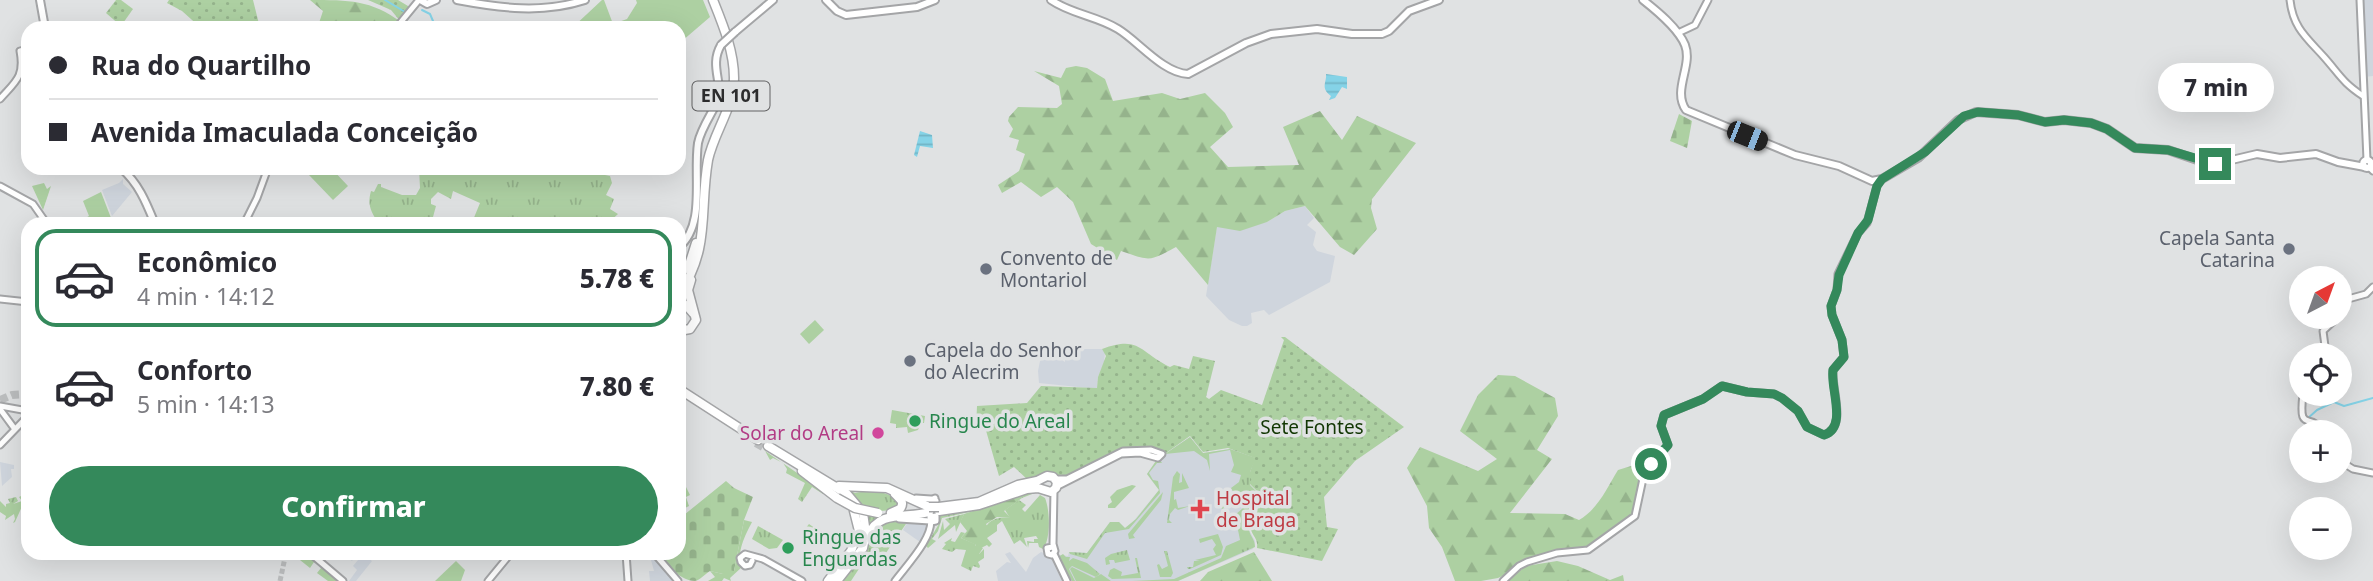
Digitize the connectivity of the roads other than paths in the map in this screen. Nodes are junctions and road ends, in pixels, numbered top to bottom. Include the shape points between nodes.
1 (40, 0) edge
2 (419, 0) edge
3 (436, 0) edge
4 (457, 0) edge
5 (476, 0) edge
6 (575, 0) edge
7 (585, 0) edge
8 (712, 0) edge
9 (773, 0) edge
10 (826, 0) edge
11 (934, 0) edge
12 (1051, 0) edge
13 (1439, 0) edge
14 (1643, 0) edge
15 (1708, 0) edge
16 (2290, 0) edge
17 (2360, 0) edge
18 (427, 4) junction
19 (413, 9) junction
20 (44, 21) edge
21 (402, 21) edge
22 (1678, 33) junction
23 (21, 68) edge
24 (2363, 96) junction
25 (0, 99) edge
26 (2369, 164) edge
27 (127, 175) edge
28 (265, 175) edge
29 (1876, 184) junction
30 (0, 186) edge
31 (42, 217) edge
32 (152, 217) edge
33 (248, 217) edge
34 (686, 241) edge
35 (696, 243) junction
36 (686, 268) edge
37 (693, 272) junction
38 (686, 274) edge
39 (686, 284) edge
40 (2373, 287) edge
41 (2352, 298) edge
42 (0, 299) edge
43 (21, 301) edge
44 (686, 306) edge
45 (686, 328) edge
46 (686, 329) edge
47 (686, 393) edge
48 (686, 394) edge
49 (0, 408) edge
50 (12, 409) junction
51 (21, 411) edge
52 (21, 418) edge
53 (12, 424) junction
54 (0, 443) edge
55 (1152, 452) dead end
56 (2352, 468) edge
57 (802, 471) junction
58 (2373, 473) edge
59 (1042, 479) junction
60 (830, 484) junction
61 (1051, 488) junction
62 (854, 493) dead end
63 (895, 494) junction
64 (854, 510) dead end
65 (933, 512) junction
66 (891, 513) junction
67 (880, 516) junction
68 (859, 531) junction
69 (870, 532) junction
70 (860, 548) junction
71 (751, 558) dead end
72 (317, 560) edge
73 (505, 560) edge
74 (626, 560) edge
75 (660, 560) edge
76 (343, 581) edge
77 (488, 581) edge
78 (628, 581) edge
79 (678, 581) edge
80 (802, 581) edge
81 (834, 581) edge
82 (897, 581) edge
83 (1066, 581) edge
84 (1503, 581) edge

1 - 20 main road
2 - 18 main road
2 - 19 street
3 - 18 main road
4 - 7 main road via 526,9
5 - 6 main road via 526,6
8 - 35 highway, EN 101 via 726,50 729,83 704,158
8 - 37 highway, EN 101 via 730,48 734,83 708,160 704,228
9 - 34 main road, EN 101, bridge via 721,45 715,63 719,98 698,143 694,225
10 - 11 main road via 846,15 916,7
12 - 13 main road via 1115,27 1153,58 1188,74 1271,34 1317,29 1382,34 1409,11
14 - 22 main road
15 - 22 street via 1695,25
16 - 24 street via 2308,42 2346,85
17 - 24 street
18 - 19 street
19 - 21 street
22 - 29 main road via 1687,53 1681,94 1686,110
23 - 25 street
24 - 26 street
26 - 29 main road via 2356,166 2316,154 2280,158 2257,153 2209,164 2168,150 2135,148 2091,123 1976,112 1958,120 1925,152
27 - 32 main road via 142,192
28 - 33 street
29 - 84 street via 1867,223 1839,275 1831,306 1844,353 1832,374 1837,422 1830,433 1807,427 1798,411 1782,398 1725,386 1662,419 1668,445 1644,474 1636,516 1588,550 1527,562
30 - 31 street via 33,204
35 - 36 highway
35 - 38 highway, EN 101
37 - 39 highway, EN 101
37 - 46 highway via 688,290 696,320
40 - 41 street
42 - 43 street
44 - 45 highway via 694,317
47 - 48 highway via 757,442
49 - 50 street
49 - 53 street
50 - 51 street
50 - 53 street via 7,412
52 - 53 street
53 - 54 street
55 - 61 street via 1117,456
56 - 58 street
57 - 60 highway via 767,447
57 - 67 highway, bridge via 837,498
57 - 70 highway via 853,504 863,526
59 - 61 highway via 1040,484
59 - 61 highway via 1049,475
59 - 65 highway via 979,502
60 - 65 highway via 896,491
60 - 70 highway via 851,497 863,513 866,536
61 - 65 highway via 1022,490 979,505
61 - 83 street via 1049,542
62 - 63 highway via 878,490
63 - 65 highway
63 - 66 highway via 902,505
64 - 68 highway
65 - 66 highway
65 - 67 highway
65 - 82 street via 928,537
66 - 67 highway
67 - 69 highway
68 - 70 highway
68 - 81 highway
69 - 70 highway
69 - 81 highway via 863,554
70 - 81 highway
71 - 80 street via 763,559
72 - 76 street
73 - 77 street
74 - 78 street
75 - 79 street

